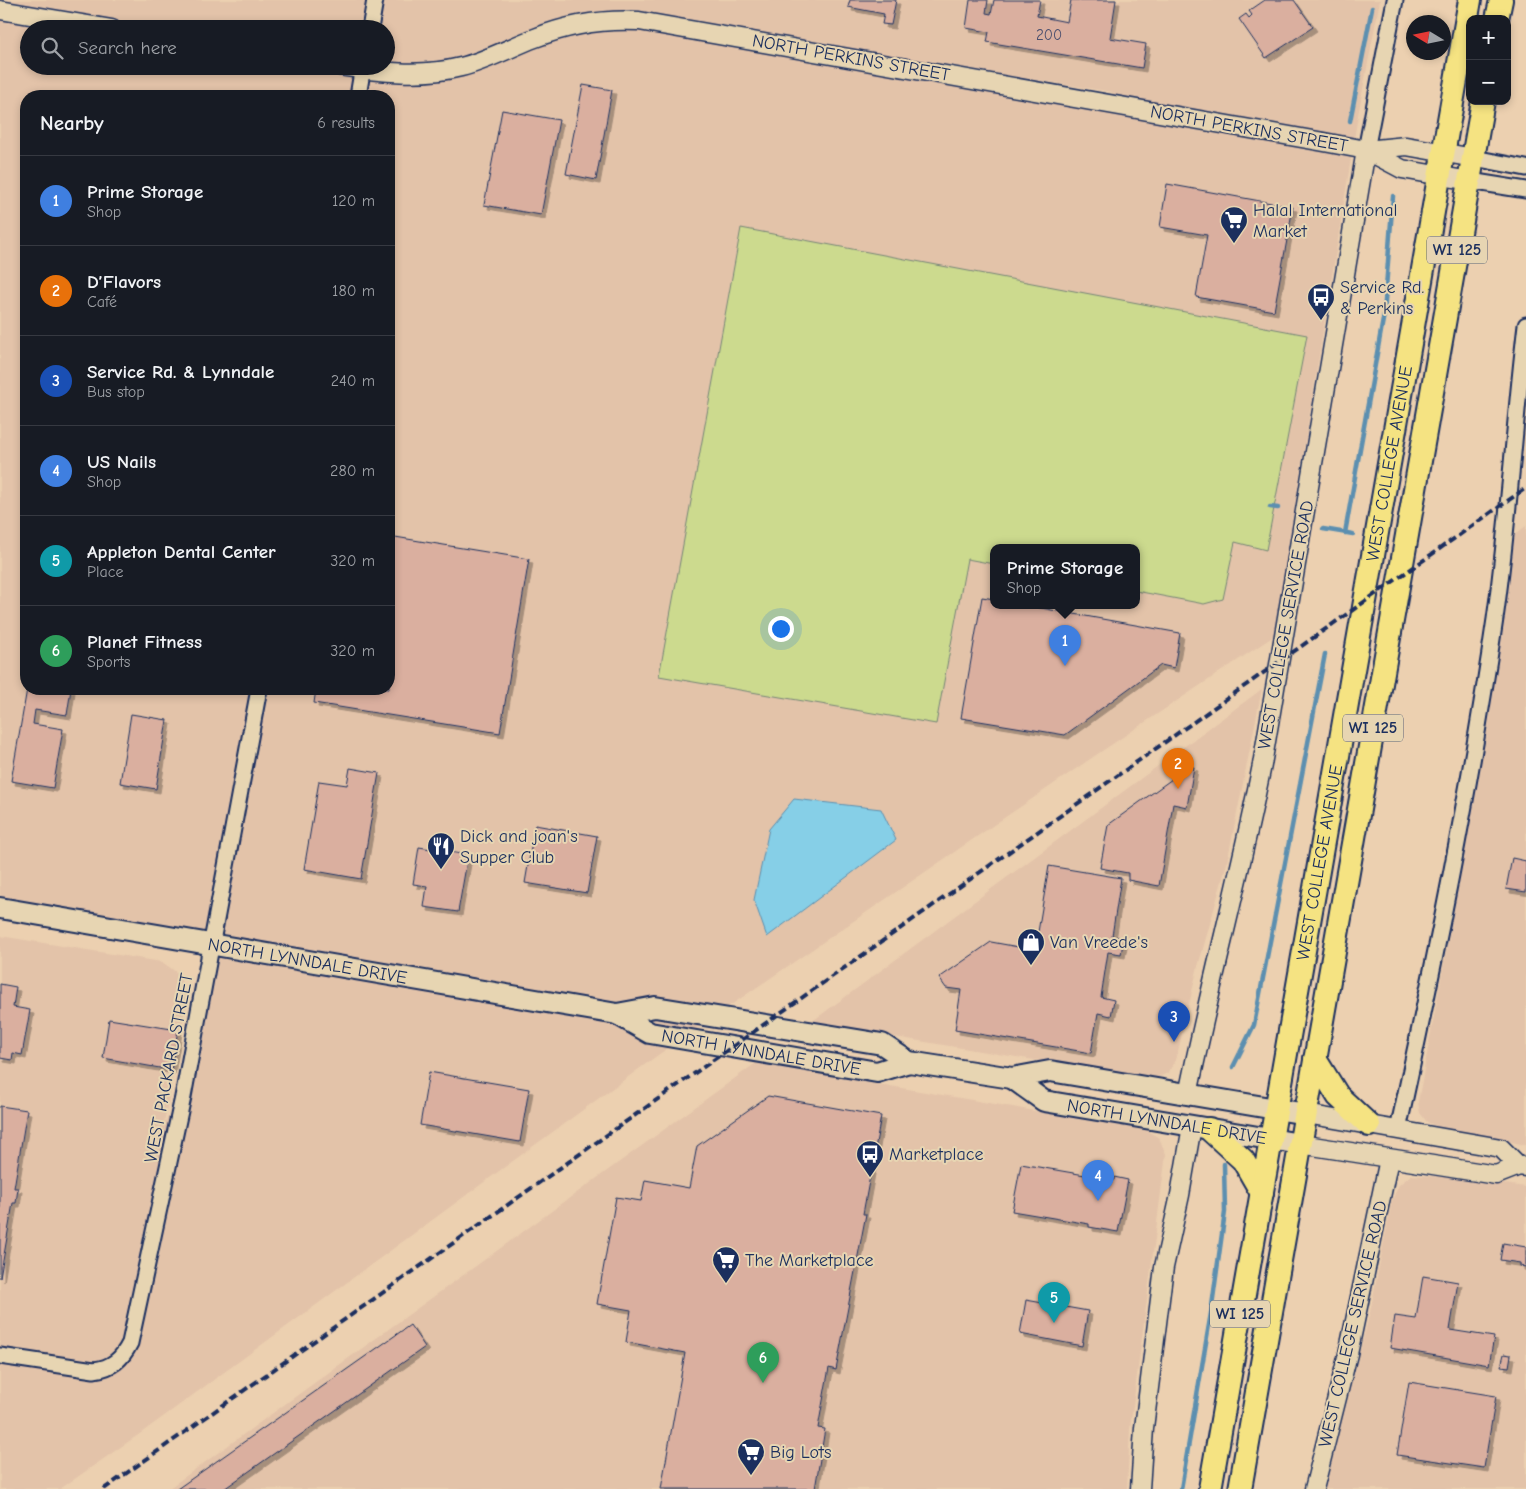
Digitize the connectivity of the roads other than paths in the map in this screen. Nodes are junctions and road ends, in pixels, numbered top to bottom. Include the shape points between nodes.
1 (375, 0) edge
2 (1395, 0) edge
3 (1470, 0) edge
4 (1501, 0) edge
5 (0, 10) edge
6 (1499, 15) edge
7 (59, 20) edge
8 (372, 20) edge
9 (395, 70) edge
10 (362, 75) edge
11 (359, 90) edge
12 (1482, 105) edge
13 (1366, 150) junction
14 (1444, 152) junction
15 (1474, 158) junction
16 (1526, 168) edge
17 (1440, 176) junction
18 (1470, 181) junction
19 (1526, 190) edge
20 (1526, 325) edge
21 (257, 695) edge
22 (0, 908) edge
23 (212, 943) junction
24 (617, 1014) junction
25 (1315, 1059) junction
26 (909, 1062) junction
27 (1012, 1078) junction
28 (1188, 1095) junction
29 (1277, 1110) junction
30 (1306, 1114) junction
31 (1369, 1125) junction
32 (1200, 1128) junction
33 (1398, 1130) junction
34 (1272, 1140) junction
35 (1300, 1144) junction
36 (1389, 1159) junction
37 (1522, 1166) edge
38 (1262, 1193) junction
39 (0, 1356) edge
40 (1140, 1489) edge
41 (1210, 1489) edge
42 (1240, 1489) edge
43 (1314, 1489) edge

1 - 8 street
2 - 13 street, WEST COLLEGE SERVICE ROAD
3 - 14 main road, WEST COLLEGE AVENUE / WI 125
4 - 6 main road
5 - 7 street
9 - 13 street, NORTH PERKINS STREET via 418,72 461,67 567,26 589,21 639,21
10 - 11 street
12 - 15 main road, WEST COLLEGE AVENUE / WI 125
13 - 14 street via 1406,146
13 - 17 street via 1402,169
13 - 28 street, WEST COLLEGE SERVICE ROAD via 1262,765 1245,848 1206,1002
14 - 15 street
14 - 17 main road, WEST COLLEGE AVENUE / WI 125
15 - 16 street
15 - 18 main road, WEST COLLEGE AVENUE / WI 125
17 - 18 street
17 - 29 main road, WEST COLLEGE AVENUE / WI 125
18 - 19 street
18 - 25 main road, WEST COLLEGE AVENUE / WI 125
20 - 33 street via 1505,542 1483,700 1454,863
21 - 23 street, WEST PACKARD STREET
22 - 23 main road, NORTH LYNNDALE DRIVE
23 - 24 main road, NORTH LYNNDALE DRIVE
23 - 39 street, WEST PACKARD STREET via 183,1097 130,1343 119,1361 106,1368 88,1370
24 - 26 main road, NORTH LYNNDALE DRIVE via 655,1007 765,1024 882,1044
24 - 26 main road, NORTH LYNNDALE DRIVE via 650,1033 877,1072
25 - 30 main road, WEST COLLEGE AVENUE / WI 125
25 - 31 main road via 1338,1096
26 - 27 main road, NORTH LYNNDALE DRIVE
27 - 28 main road, NORTH LYNNDALE DRIVE via 1050,1071
27 - 32 main road, NORTH LYNNDALE DRIVE via 1044,1101
28 - 29 main road, NORTH LYNNDALE DRIVE
29 - 30 main road, NORTH LYNNDALE DRIVE
29 - 34 main road, WEST COLLEGE AVENUE / WI 125
30 - 31 street
30 - 35 main road, WEST COLLEGE AVENUE / WI 125
31 - 33 street
32 - 34 main road, NORTH LYNNDALE DRIVE
32 - 38 main road via 1243,1160
32 - 40 street via 1180,1195 1164,1267 1144,1428
33 - 37 street via 1501,1148
34 - 35 main road, NORTH LYNNDALE DRIVE
34 - 38 main road, WEST COLLEGE AVENUE / WI 125
35 - 36 street
35 - 42 main road, WEST COLLEGE AVENUE / WI 125
36 - 37 street via 1496,1175
36 - 43 street, WEST COLLEGE SERVICE ROAD via 1348,1354
38 - 41 main road, WEST COLLEGE AVENUE / WI 125

